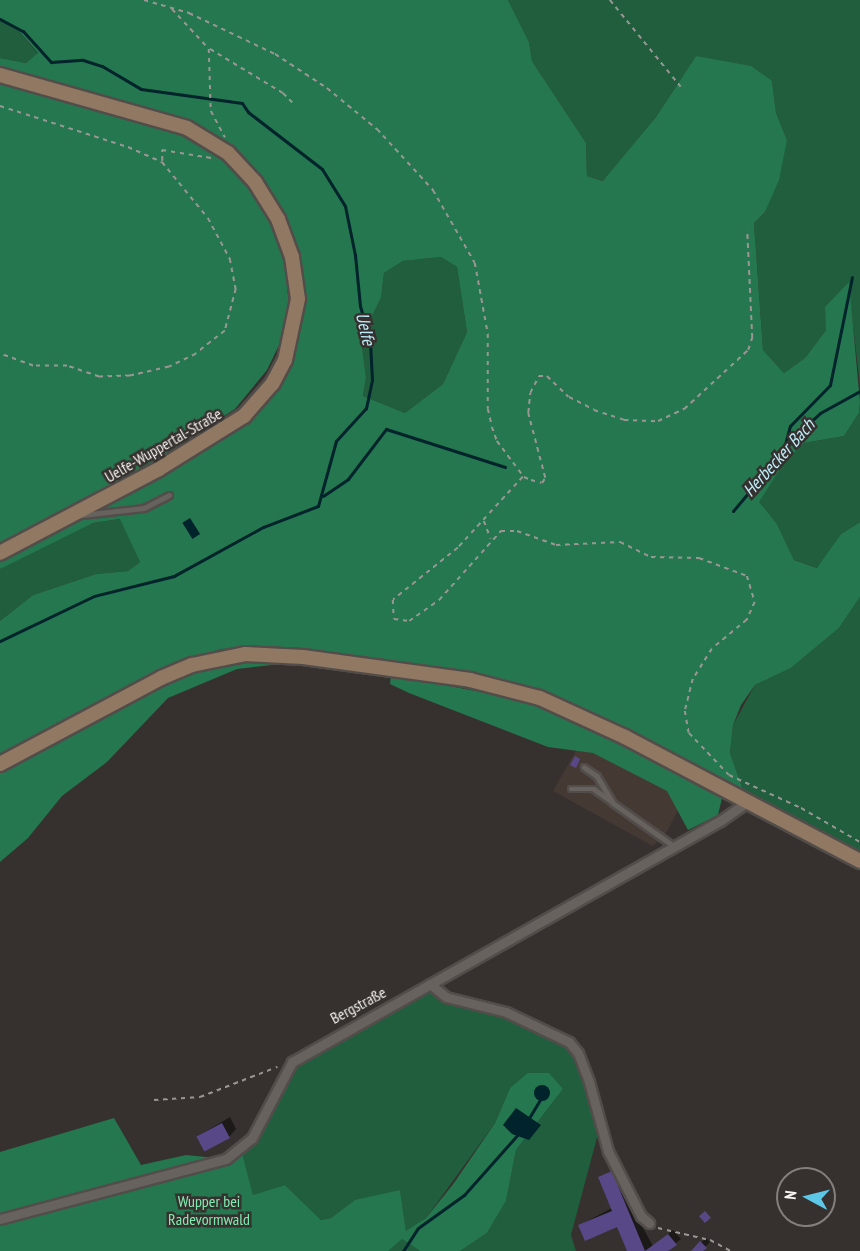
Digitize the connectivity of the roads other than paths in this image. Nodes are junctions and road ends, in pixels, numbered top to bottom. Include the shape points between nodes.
1 (0, 75) edge
2 (169, 495) dead end
3 (69, 516) junction
4 (0, 553) edge
5 (0, 764) edge
6 (584, 767) dead end
7 (571, 789) dead end
8 (747, 802) junction
9 (613, 803) junction
10 (674, 846) junction
11 (860, 861) edge
12 (430, 984) junction
13 (0, 1219) edge
14 (649, 1223) road end

1 - 3 main road, Uelfe-Wuppertal-Straße via 188,128 228,153 263,192 290,250 297,310 285,360 258,402 232,426
2 - 3 lane via 144,508
3 - 4 main road, Uelfe-Wuppertal-Straße
5 - 8 main road via 178,670 215,659 269,654 441,675 528,694 597,723
6 - 9 lane via 597,776
7 - 9 lane via 594,789
8 - 10 street, Bergstraße
8 - 11 main road
9 - 10 lane
10 - 12 street, Bergstraße
12 - 13 street, Bergstraße via 292,1062 252,1138 226,1159
12 - 14 street via 446,997 506,1012 569,1042 589,1082 608,1151 619,1166 641,1216

